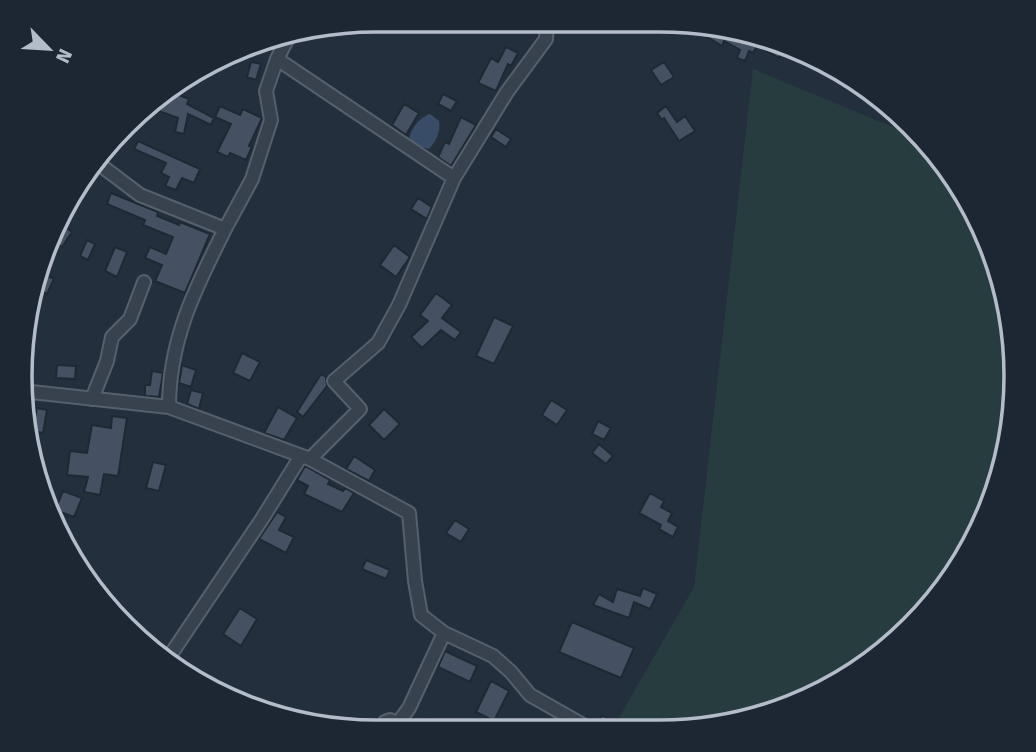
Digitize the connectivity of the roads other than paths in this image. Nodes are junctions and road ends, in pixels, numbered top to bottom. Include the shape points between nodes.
1 (546, 32) edge
2 (285, 44) edge
3 (277, 59) junction
4 (103, 167) edge
5 (454, 178) junction
6 (225, 229) junction
7 (144, 282) dead end
8 (32, 392) edge
9 (92, 399) junction
10 (169, 407) junction
11 (306, 457) junction
12 (444, 633) junction
13 (172, 653) edge
14 (400, 720) edge
15 (574, 720) edge

1 - 5 street
2 - 3 street
3 - 5 street
3 - 6 street via 266,91 271,120 251,179
4 - 6 street via 140,195
5 - 11 street via 378,343 334,381 360,409
6 - 10 street via 189,300 169,376
7 - 9 street via 130,319 112,337
8 - 9 street
9 - 10 street
10 - 11 street
11 - 12 street via 409,513 421,615
11 - 13 street
12 - 14 street
12 - 15 street via 493,656 530,695

